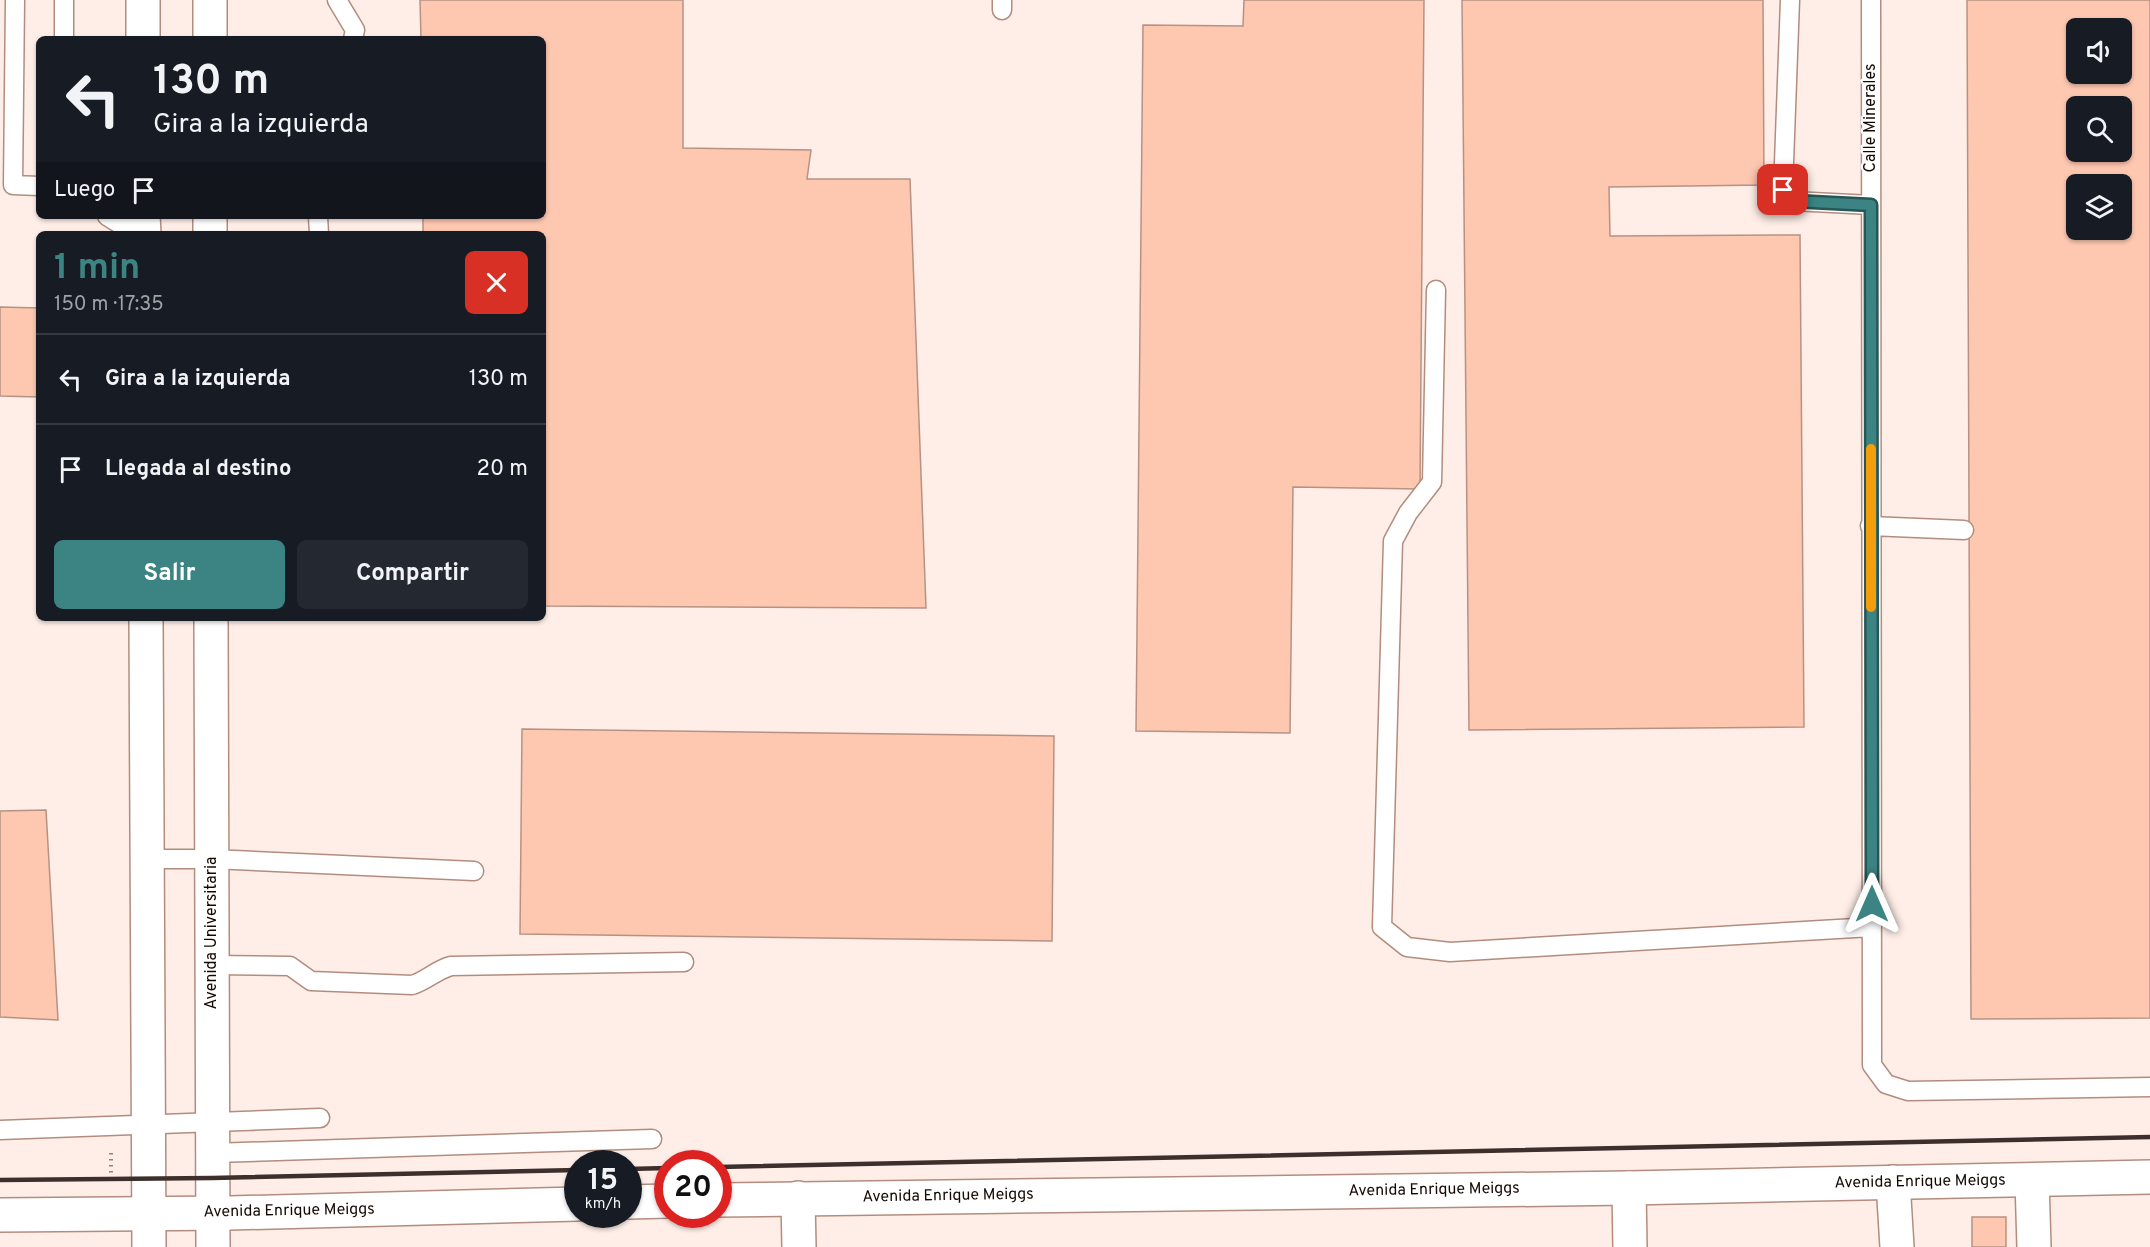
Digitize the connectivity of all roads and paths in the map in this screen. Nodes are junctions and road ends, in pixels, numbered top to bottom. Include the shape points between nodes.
1 (15, 0) edge
2 (64, 0) edge
3 (142, 0) edge
4 (210, 0) edge
5 (337, 0) edge
6 (1790, 0) edge
7 (1871, 0) edge
8 (64, 36) edge
9 (143, 36) edge
10 (210, 36) edge
11 (354, 36) edge
12 (6, 185) edge
13 (36, 186) edge
14 (1871, 205) junction
15 (112, 219) edge
16 (130, 231) edge
17 (1436, 290) dead end
18 (1870, 526) junction
19 (1964, 530) dead end
20 (146, 621) edge
21 (215, 624) edge
22 (212, 859) junction
23 (147, 860) junction
24 (474, 871) dead end
25 (1872, 927) junction
26 (684, 962) dead end
27 (212, 965) junction
28 (2150, 1087) edge
29 (320, 1118) dead end
30 (148, 1125) junction
31 (0, 1130) edge
32 (213, 1138) junction
33 (652, 1139) dead end
34 (2150, 1177) edge
35 (2032, 1180) junction
36 (1893, 1182) junction
37 (1629, 1188) junction
38 (798, 1198) junction
39 (732, 1200) edge
40 (564, 1204) edge
41 (213, 1212) junction
42 (148, 1213) junction
43 (0, 1215) edge
44 (149, 1247) edge
45 (213, 1247) edge
46 (799, 1247) edge
47 (1630, 1247) edge
48 (1897, 1247) edge
49 (2034, 1247) edge

1 - 12 lane
2 - 8 lane
3 - 9 street
4 - 10 street
5 - 11 lane via 355,30
6 - 14 lane via 1783,190 1793,201
7 - 14 lane, Calle Minerales
12 - 13 lane
14 - 18 lane, Calle Minerales
15 - 16 lane
17 - 25 lane via 1432,482 1393,540 1382,927 1407,947 1450,952
18 - 19 lane
18 - 25 lane, Calle Minerales
20 - 23 street
21 - 22 street, Avenida Universitaria
22 - 23 lane
22 - 24 lane
22 - 27 street, Avenida Universitaria
23 - 30 street
25 - 28 lane, Calle Minerales via 1872,1065 1886,1084 1908,1091
26 - 27 lane via 451,966 412,985 312,981 290,966
27 - 32 street, Avenida Universitaria
29 - 32 lane
30 - 31 lane
30 - 32 lane
30 - 42 street
32 - 33 lane
32 - 41 street, Avenida Universitaria
34 - 35 street, Avenida Enrique Meiggs
35 - 36 street, Avenida Enrique Meiggs
35 - 49 street
36 - 37 street, Avenida Enrique Meiggs
36 - 48 street
37 - 38 street, Avenida Enrique Meiggs
37 - 47 street
38 - 39 street, Avenida Enrique Meiggs
38 - 46 street
40 - 41 street, Avenida Enrique Meiggs
41 - 42 street, Avenida Enrique Meiggs
41 - 45 street, Avenida Universitaria
42 - 43 street, Avenida Enrique Meiggs
42 - 44 street

